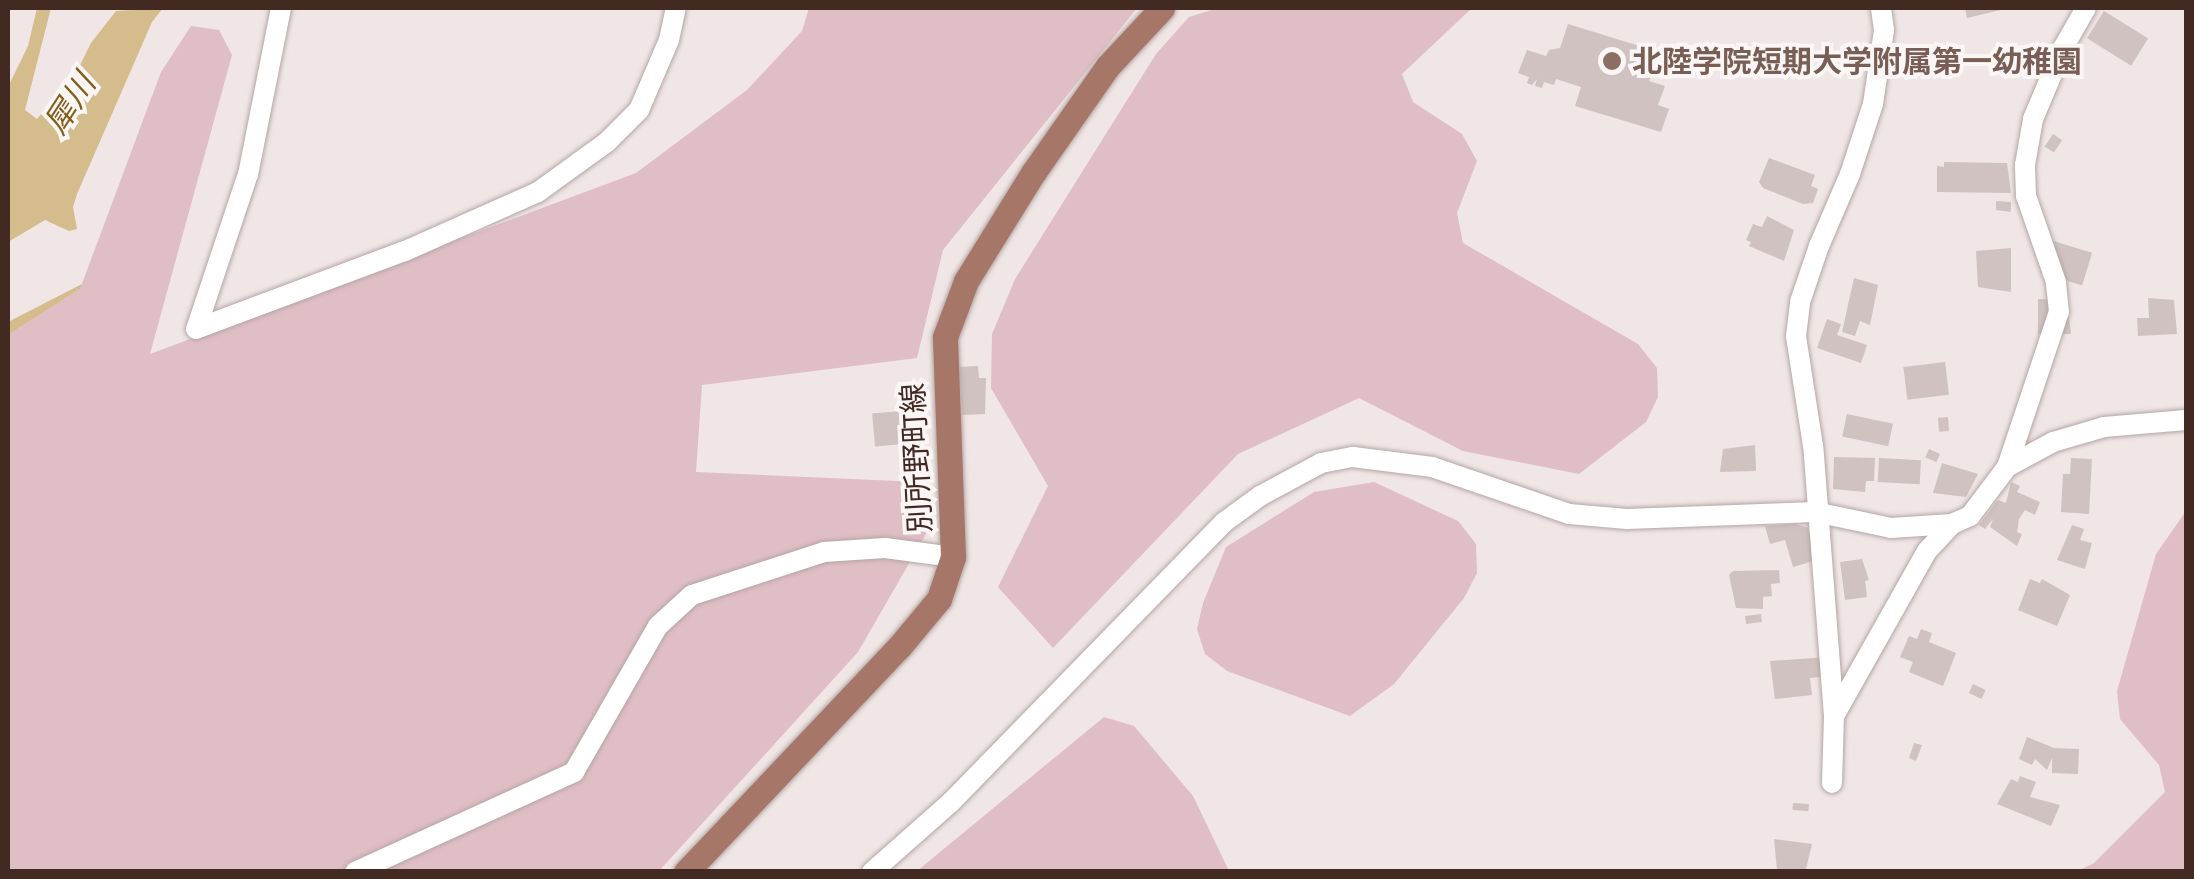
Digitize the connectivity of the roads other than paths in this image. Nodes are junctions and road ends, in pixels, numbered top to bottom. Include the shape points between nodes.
1 (281, 8) edge
2 (676, 8) edge
3 (1162, 8) edge
4 (1882, 8) edge
5 (1895, 8) edge
6 (2086, 8) edge
7 (1884, 30) junction
8 (2186, 420) edge
9 (2007, 467) junction
10 (1815, 512) junction
11 (1952, 524) junction
12 (953, 557) junction
13 (1834, 716) junction
14 (1832, 783) dead end
15 (355, 872) edge
16 (686, 872) edge
17 (872, 872) edge

1 - 2 street via 248,174 196,330 405,252 538,192 639,110
3 - 12 main road, 別所野町線 via 1108,66 966,281 945,337
4 - 7 street
5 - 7 street
6 - 9 street via 2033,119 2027,149 2026,196 2056,282 2058,312
7 - 10 street via 1873,104 1800,302 1796,336 1813,446
8 - 9 street via 2104,427 2053,442
9 - 11 street via 1970,516
10 - 11 street via 1891,528
10 - 13 street
10 - 17 street via 1627,519 1569,514 1432,467 1354,458 1321,463 1224,523 1022,732
11 - 13 street via 1927,551
12 - 15 street via 885,548 824,552 692,595 658,626 574,772
12 - 16 main road, 別所野町線 via 939,599 900,647
13 - 14 street

